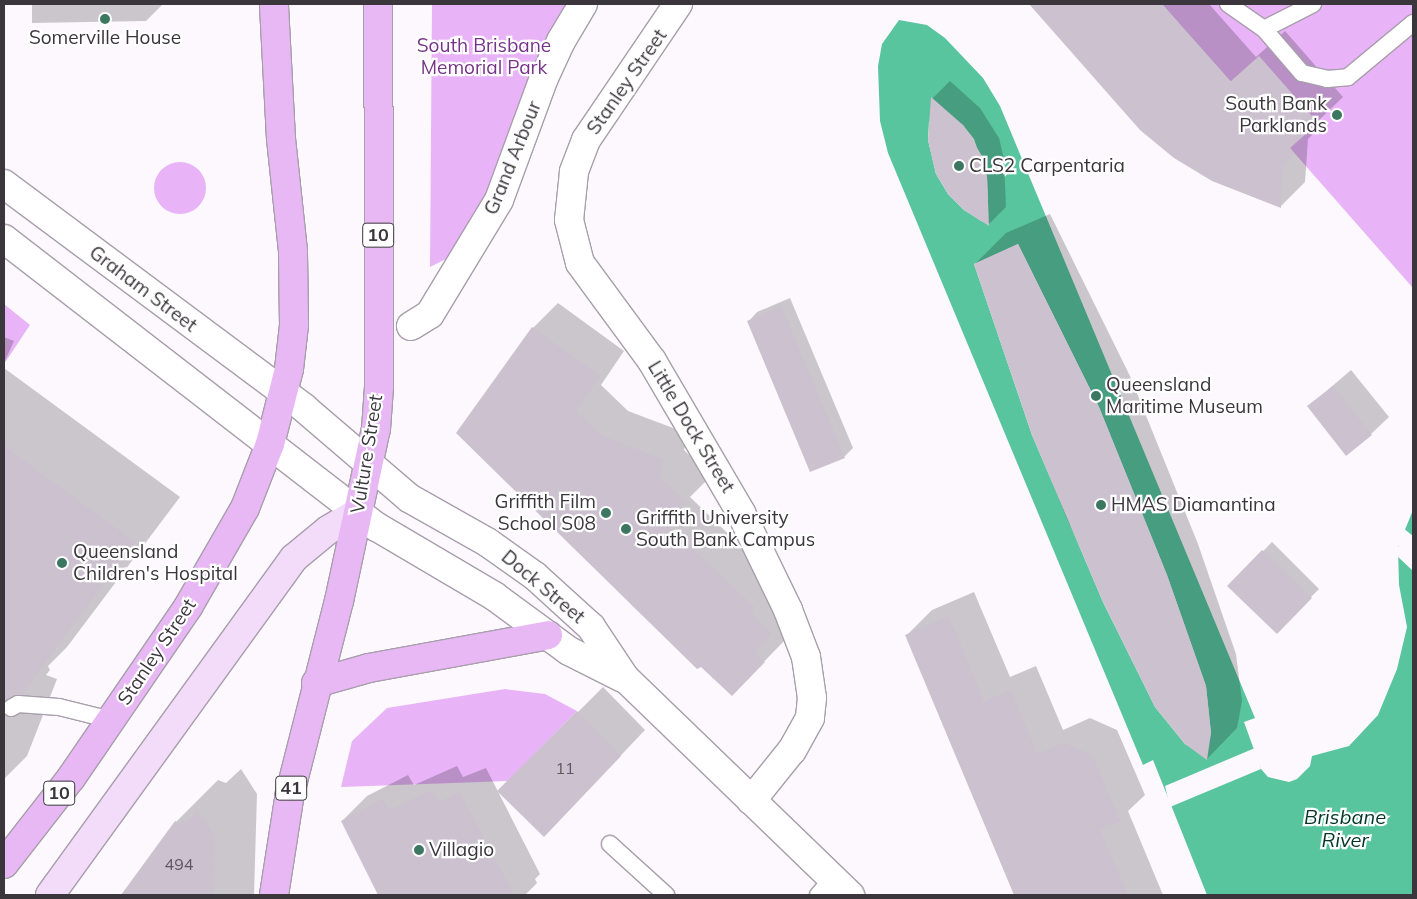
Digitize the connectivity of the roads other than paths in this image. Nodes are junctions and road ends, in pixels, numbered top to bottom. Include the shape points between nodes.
1 (274, 4) edge
2 (378, 4) edge
3 (583, 4) edge
4 (678, 4) edge
5 (1228, 4) edge
6 (1313, 4) edge
7 (1413, 23) edge
8 (1264, 28) junction
9 (4, 184) edge
10 (4, 239) edge
11 (575, 250) joint
12 (411, 326) dead end
13 (284, 392) junction
14 (270, 444) junction
15 (368, 465) junction
16 (358, 512) junction
17 (548, 635) junction
18 (625, 678) junction
19 (316, 683) junction
20 (11, 708) dead end
21 (111, 720) junction
22 (750, 801) junction
23 (610, 844) dead end
24 (4, 864) edge
25 (833, 890) edge
26 (50, 895) edge
27 (274, 895) edge
28 (666, 895) edge

1 - 13 main road, 10 via 281,139 295,288 293,345
2 - 15 main road, Vulture Street / 10 via 379,387
3 - 12 street, Grand Arbour via 560,42 544,78 499,200 430,314
4 - 11 street, Stanley Street via 653,45 607,106 583,148 574,172 569,205
5 - 8 lane
6 - 8 lane
7 - 8 lane via 1348,77 1327,79 1302,73
9 - 13 street, Graham Street
10 - 14 street
11 - 22 street, Little Dock Street via 588,275 652,361 714,464 767,564 806,656 812,698 810,718 792,750
13 - 14 main road, Stanley Street / 10
13 - 15 street, Graham Street
14 - 16 street, Dock Street
14 - 21 main road, Stanley Street / 10 via 245,508 225,544 188,607
15 - 16 main road, Vulture Street / 10
15 - 18 street, Dock Street via 409,498 487,542 535,576 591,627
16 - 17 street, Dock Street via 404,544 494,596
16 - 19 main road, Vulture Street / 41 via 339,601
16 - 26 main road via 328,530 294,558
17 - 18 street, Dock Street via 569,651
17 - 19 main road via 369,668
18 - 22 street, Dock Street
19 - 27 main road, Vulture Street / 41 via 290,793
20 - 21 lane via 18,704 58,707
21 - 24 main road, Stanley Street / 10
22 - 25 street, Dock Street
23 - 28 lane

